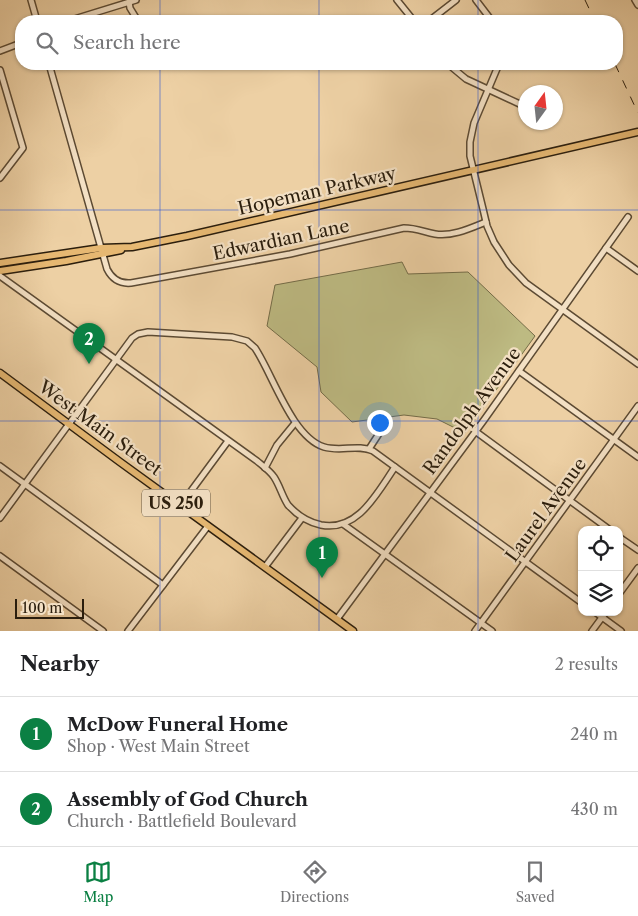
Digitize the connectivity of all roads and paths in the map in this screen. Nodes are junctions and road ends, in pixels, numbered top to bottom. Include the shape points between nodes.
1 (31, 0) edge
2 (136, 0) edge
3 (396, 0) edge
4 (456, 0) edge
5 (476, 0) edge
6 (635, 0) edge
7 (129, 2) junction
8 (638, 5) edge
9 (35, 15) edge
10 (87, 15) edge
11 (134, 15) edge
12 (409, 15) edge
13 (437, 15) edge
14 (487, 15) edge
15 (15, 46) edge
16 (0, 52) edge
17 (0, 70) edge
18 (51, 70) edge
19 (455, 70) edge
20 (497, 70) edge
21 (488, 91) junction
22 (518, 104) edge
23 (634, 132) edge
24 (474, 170) junction
25 (0, 178) edge
26 (628, 217) dead end
27 (486, 222) junction
28 (606, 248) junction
29 (102, 251) junction
30 (0, 263) edge
31 (0, 270) edge
32 (638, 271) edge
33 (0, 276) edge
34 (562, 310) junction
35 (115, 359) junction
36 (638, 364) edge
37 (519, 371) junction
38 (0, 373) edge
39 (638, 406) edge
40 (295, 423) junction
41 (68, 424) junction
42 (380, 432) dead end
43 (475, 432) junction
44 (614, 440) junction
45 (228, 441) junction
46 (369, 449) junction
47 (638, 457) edge
48 (0, 466) edge
49 (395, 467) junction
50 (265, 468) junction
51 (25, 484) junction
52 (430, 492) junction
53 (570, 501) junction
54 (180, 506) junction
55 (0, 518) edge
56 (302, 518) junction
57 (343, 524) junction
58 (208, 526) junction
59 (604, 526) edge
60 (623, 540) edge
61 (638, 550) edge
62 (385, 554) junction
63 (0, 556) edge
64 (526, 562) junction
65 (264, 567) junction
66 (638, 568) edge
67 (163, 585) junction
68 (623, 589) edge
69 (578, 600) edge
70 (600, 616) edge
71 (602, 618) junction
72 (337, 619) junction
73 (481, 623) junction
74 (104, 631) edge
75 (128, 631) edge
76 (353, 631) edge
77 (475, 631) edge
78 (492, 631) edge
79 (592, 631) edge
80 (621, 631) edge

1 - 9 street
2 - 7 street
3 - 12 street
4 - 13 street
5 - 14 street
6 - 8 street
7 - 10 street
7 - 11 street
15 - 16 street
17 - 25 street via 23,148
18 - 29 street
19 - 21 street
20 - 21 street
21 - 22 street
21 - 24 street via 470,136
23 - 24 main road, Hopeman Parkway
24 - 27 street
24 - 29 main road, Hopeman Parkway
26 - 28 street, Randolph Avenue
27 - 29 street, Edwardian Lane via 444,235 404,228 290,254 131,283 120,282 111,276
27 - 34 street via 494,242 517,274
28 - 32 street
28 - 34 street, Randolph Avenue
29 - 30 main road
29 - 31 main road
33 - 35 street
34 - 36 street
34 - 37 street, Randolph Avenue
35 - 40 street via 132,338 143,333 246,341 262,358
35 - 41 street
35 - 45 street
37 - 43 street, Randolph Avenue
37 - 44 street
38 - 41 main road, West Main Street / US 250
39 - 44 street, Laurel Avenue
40 - 46 street via 305,436 322,447
40 - 50 street
41 - 51 street
41 - 54 main road, West Main Street / US 250
42 - 46 street
43 - 52 street, Randolph Avenue
43 - 53 street
44 - 47 street
44 - 53 street, Laurel Avenue
45 - 50 street
45 - 54 street
46 - 49 street
48 - 51 street
49 - 52 street
49 - 57 street via 363,511
50 - 56 street via 273,475 287,503
51 - 55 street
51 - 67 street
52 - 62 street, Randolph Avenue
52 - 64 street
53 - 59 street
53 - 64 street, Laurel Avenue
54 - 58 main road, West Main Street / US 250
56 - 57 street via 324,526
56 - 65 street
57 - 62 street
58 - 65 main road, West Main Street / US 250
58 - 67 street
60 - 61 street
62 - 72 street, Randolph Avenue
62 - 73 street
63 - 74 street
64 - 69 street
64 - 73 street, Laurel Avenue
65 - 72 main road, West Main Street / US 250
66 - 68 street
67 - 75 street
70 - 71 street
71 - 79 street
71 - 80 street
72 - 76 main road, West Main Street / US 250
73 - 77 street, Laurel Avenue
73 - 78 street

